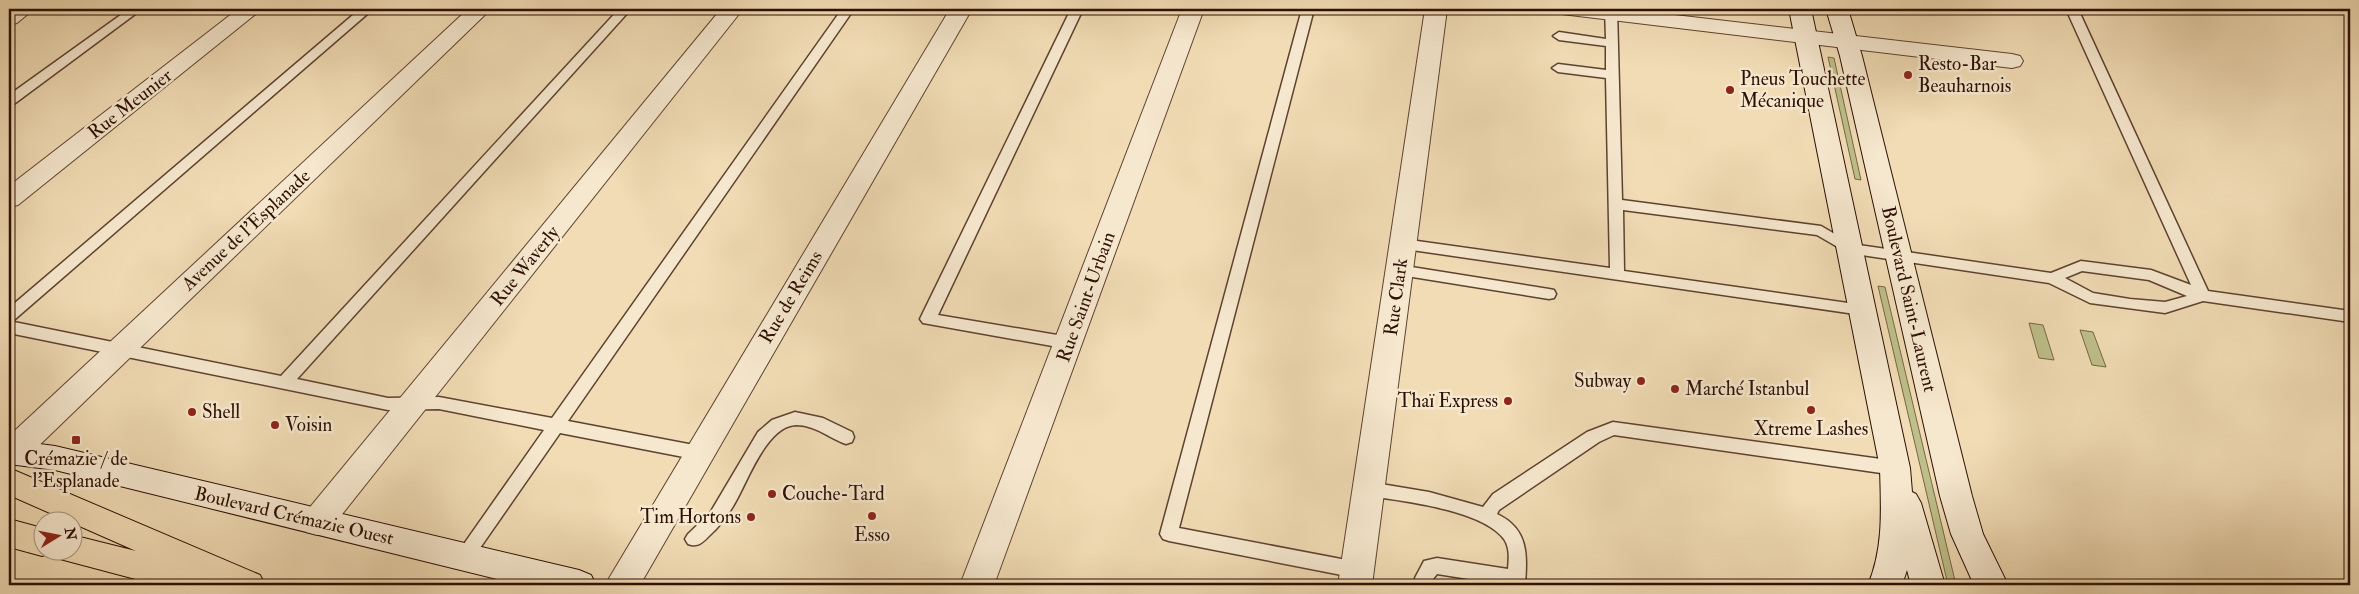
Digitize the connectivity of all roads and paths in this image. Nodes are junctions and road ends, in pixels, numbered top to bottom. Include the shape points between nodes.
1 (23, 9) edge
2 (136, 9) edge
3 (251, 9) edge
4 (367, 9) edge
5 (480, 9) edge
6 (625, 9) edge
7 (732, 9) edge
8 (848, 9) edge
9 (961, 9) edge
10 (1077, 9) edge
11 (1193, 9) edge
12 (1308, 9) edge
13 (1436, 9) edge
14 (1570, 9) edge
15 (1800, 9) edge
16 (1837, 9) edge
17 (2072, 9) edge
18 (1611, 11) edge
19 (9, 18) edge
20 (1559, 36) dead end
21 (1827, 40) junction
22 (1612, 42) junction
23 (2012, 62) dead end
24 (1558, 68) dead end
25 (1613, 75) junction
26 (9, 101) edge
27 (9, 199) edge
28 (1616, 204) junction
29 (1848, 248) junction
30 (1899, 255) junction
31 (1401, 257) junction
32 (1617, 275) junction
33 (2052, 278) junction
34 (1549, 294) dead end
35 (2203, 296) junction
36 (1862, 310) junction
37 (9, 316) edge
38 (2350, 317) edge
39 (9, 327) edge
40 (1069, 343) junction
41 (120, 350) junction
42 (284, 383) junction
43 (415, 404) junction
44 (557, 426) junction
45 (846, 437) dead end
46 (699, 453) junction
47 (10, 462) edge
48 (1895, 468) junction
49 (1369, 489) junction
50 (1486, 517) junction
51 (317, 522) junction
52 (9, 533) edge
53 (32, 539) edge
54 (694, 539) dead end
55 (82, 552) edge
56 (465, 556) junction
57 (1356, 577) edge
58 (1516, 582) edge
59 (213, 585) edge
60 (248, 585) edge
61 (578, 585) edge
62 (622, 585) edge
63 (977, 585) edge
64 (1423, 585) edge
65 (1885, 585) edge
66 (1928, 585) edge
67 (1991, 585) edge

1 - 19 street
2 - 26 lane
3 - 27 street, Rue Meunier
4 - 37 lane
5 - 41 street, Avenue de l'Esplanade
6 - 42 lane
7 - 43 street, Rue Waverly
8 - 44 lane
9 - 46 street, Rue de Reims
10 - 40 lane via 928,319
11 - 40 street, Rue Saint-Urbain
12 - 57 lane via 1169,534
13 - 31 street, Rue Clark
14 - 18 street
15 - 21 street, Boulevard Saint-Laurent
16 - 21 street, Boulevard Saint-Laurent
17 - 35 lane
18 - 21 street
18 - 22 lane
20 - 22 lane
21 - 23 street
21 - 29 street, Boulevard Saint-Laurent
21 - 30 street, Boulevard Saint-Laurent
22 - 25 lane
24 - 25 lane
25 - 28 lane
28 - 29 lane via 1821,231
28 - 32 lane
29 - 30 lane
29 - 36 street, Boulevard Saint-Laurent
30 - 33 lane
30 - 67 street, Boulevard Saint-Laurent via 1967,534
31 - 32 lane
31 - 34 lane
31 - 49 street, Rue Clark
32 - 36 lane
33 - 35 lane via 2081,266 2109,269 2151,275
33 - 35 lane via 2090,298 2130,304 2166,308
35 - 38 lane
36 - 48 street, Boulevard Saint-Laurent
39 - 41 lane
40 - 63 street, Rue Saint-Urbain
41 - 42 lane
41 - 47 street, Avenue de l'Esplanade
42 - 43 lane via 388,404
43 - 44 lane via 439,402
43 - 51 street, Rue Waverly
44 - 46 lane
44 - 56 lane
45 - 54 lane via 819,421 794,418 780,422 764,436 716,517
46 - 62 street, Rue de Reims
47 - 51 street, Boulevard Crémazie Ouest via 55,458
47 - 60 highway
48 - 50 lane via 1613,428 1593,436 1499,499
48 - 65 street, Boulevard Saint-Laurent via 1896,540
48 - 66 street
49 - 50 lane via 1443,503
49 - 57 street, Rue Clark
50 - 58 lane via 1499,523 1514,540 1517,547
51 - 56 street, Boulevard Crémazie Ouest
52 - 53 highway
55 - 59 highway
56 - 61 street, Boulevard Crémazie Ouest
58 - 64 lane via 1437,566 1430,567

